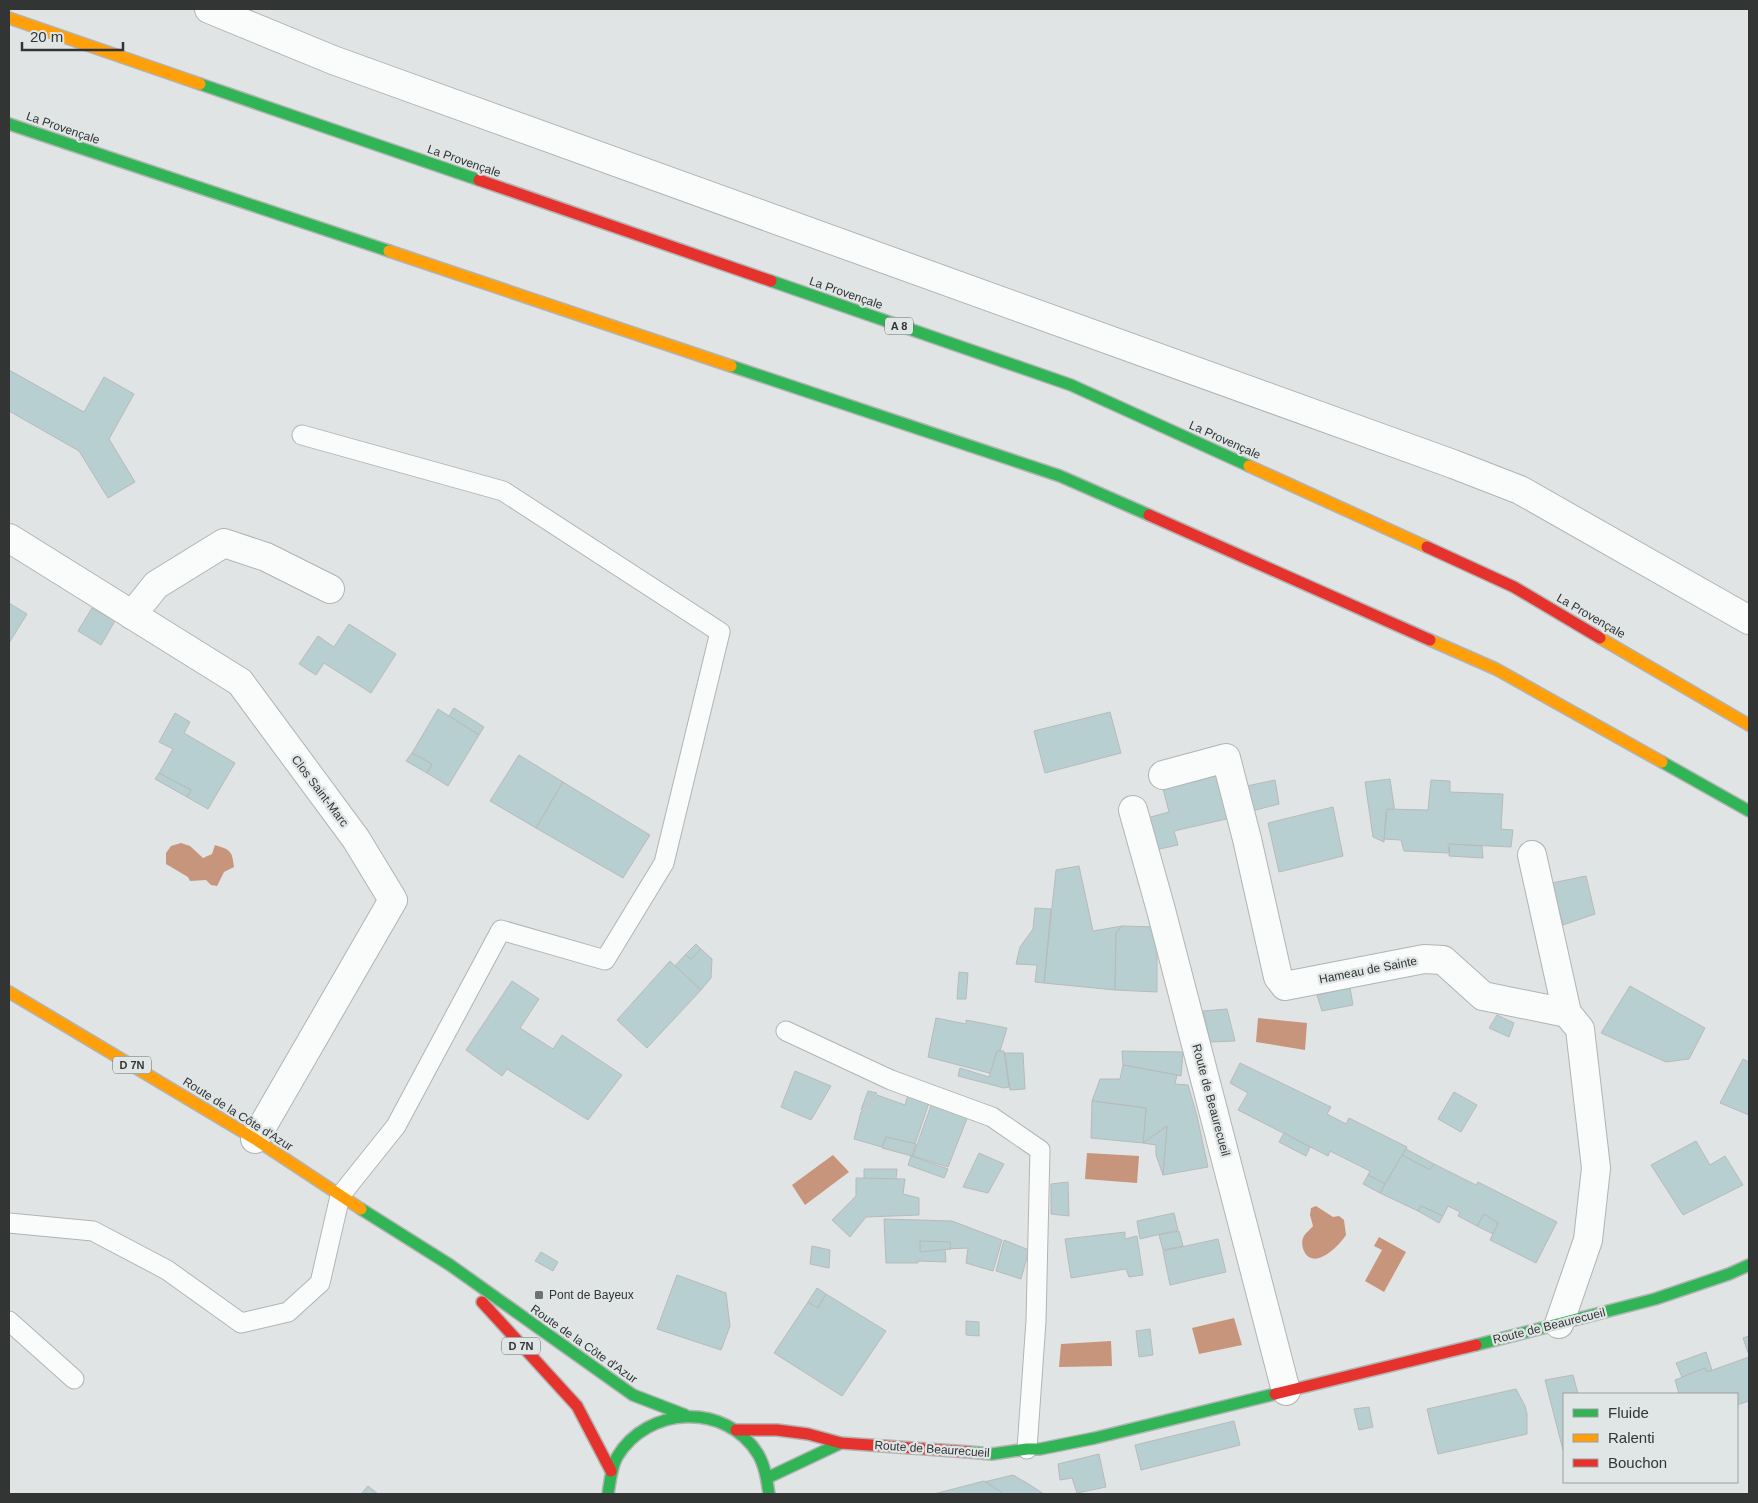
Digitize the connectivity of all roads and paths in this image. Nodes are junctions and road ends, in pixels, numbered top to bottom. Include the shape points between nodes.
1 (209, 9) edge
2 (9, 18) edge
3 (9, 124) edge
4 (302, 435) dead end
5 (9, 538) edge
6 (330, 589) dead end
7 (132, 615) junction
8 (1749, 620) edge
9 (1749, 725) edge
10 (1163, 774) dead end
11 (1133, 810) dead end
12 (1749, 810) edge
13 (1532, 855) dead end
14 (9, 992) edge
15 (1567, 1012) junction
16 (786, 1030) dead end
17 (255, 1139) junction
18 (340, 1196) junction
19 (9, 1223) edge
20 (450, 1265) junction
21 (1749, 1265) edge
22 (9, 1321) edge
23 (1559, 1324) junction
24 (74, 1379) dead end
25 (1286, 1391) junction
26 (685, 1415) junction
27 (736, 1430) junction
28 (841, 1442) junction
29 (1027, 1449) junction
30 (611, 1471) junction
31 (768, 1478) junction
32 (608, 1494) edge
33 (769, 1494) edge

1 - 8 street via 333,60 1520,490
2 - 9 main road, La Provençale / A 8 via 1071,386 1514,587
3 - 12 main road, La Provençale via 1060,476 1496,669
4 - 18 lane via 503,491 720,632 664,863 605,960 501,930 396,1126
5 - 7 street, Clos Saint-Marc
6 - 7 street via 266,557 224,543 156,585
7 - 17 street, Clos Saint-Marc via 240,682 356,838 393,900
10 - 15 street, Hameau de Sainte via 1226,758 1278,977 1285,986 1424,959 1442,960 1482,996
11 - 25 street, Route de Beaurecueil
13 - 15 street
14 - 17 main road, Route de la Côte d'Azur / D 7N
15 - 23 street via 1580,1029 1596,1168 1588,1240
16 - 29 lane via 891,1080 992,1117 1040,1150 1036,1321
17 - 18 main road, Route de la Côte d'Azur / D 7N
18 - 19 lane via 320,1283 288,1312 241,1323 167,1270 93,1232
18 - 20 main road, Route de la Côte d'Azur / D 7N
20 - 26 main road, Route de la Côte d'Azur / D 7N via 633,1395
20 - 30 main road, Route de la Côte d'Azur / D 7N via 578,1406
21 - 23 main road, Route de Beaurecueil via 1655,1299
22 - 24 lane
23 - 25 main road, Route de Beaurecueil
25 - 29 main road, Route de Beaurecueil via 1095,1438
26 - 27 main road via 705,1417
26 - 30 main road via 656,1422 638,1432 628,1441
27 - 28 main road, Route de Beaurecueil via 777,1430
27 - 31 main road via 756,1450
28 - 29 main road, Route de Beaurecueil via 992,1454
28 - 31 main road
30 - 32 main road
31 - 33 main road

